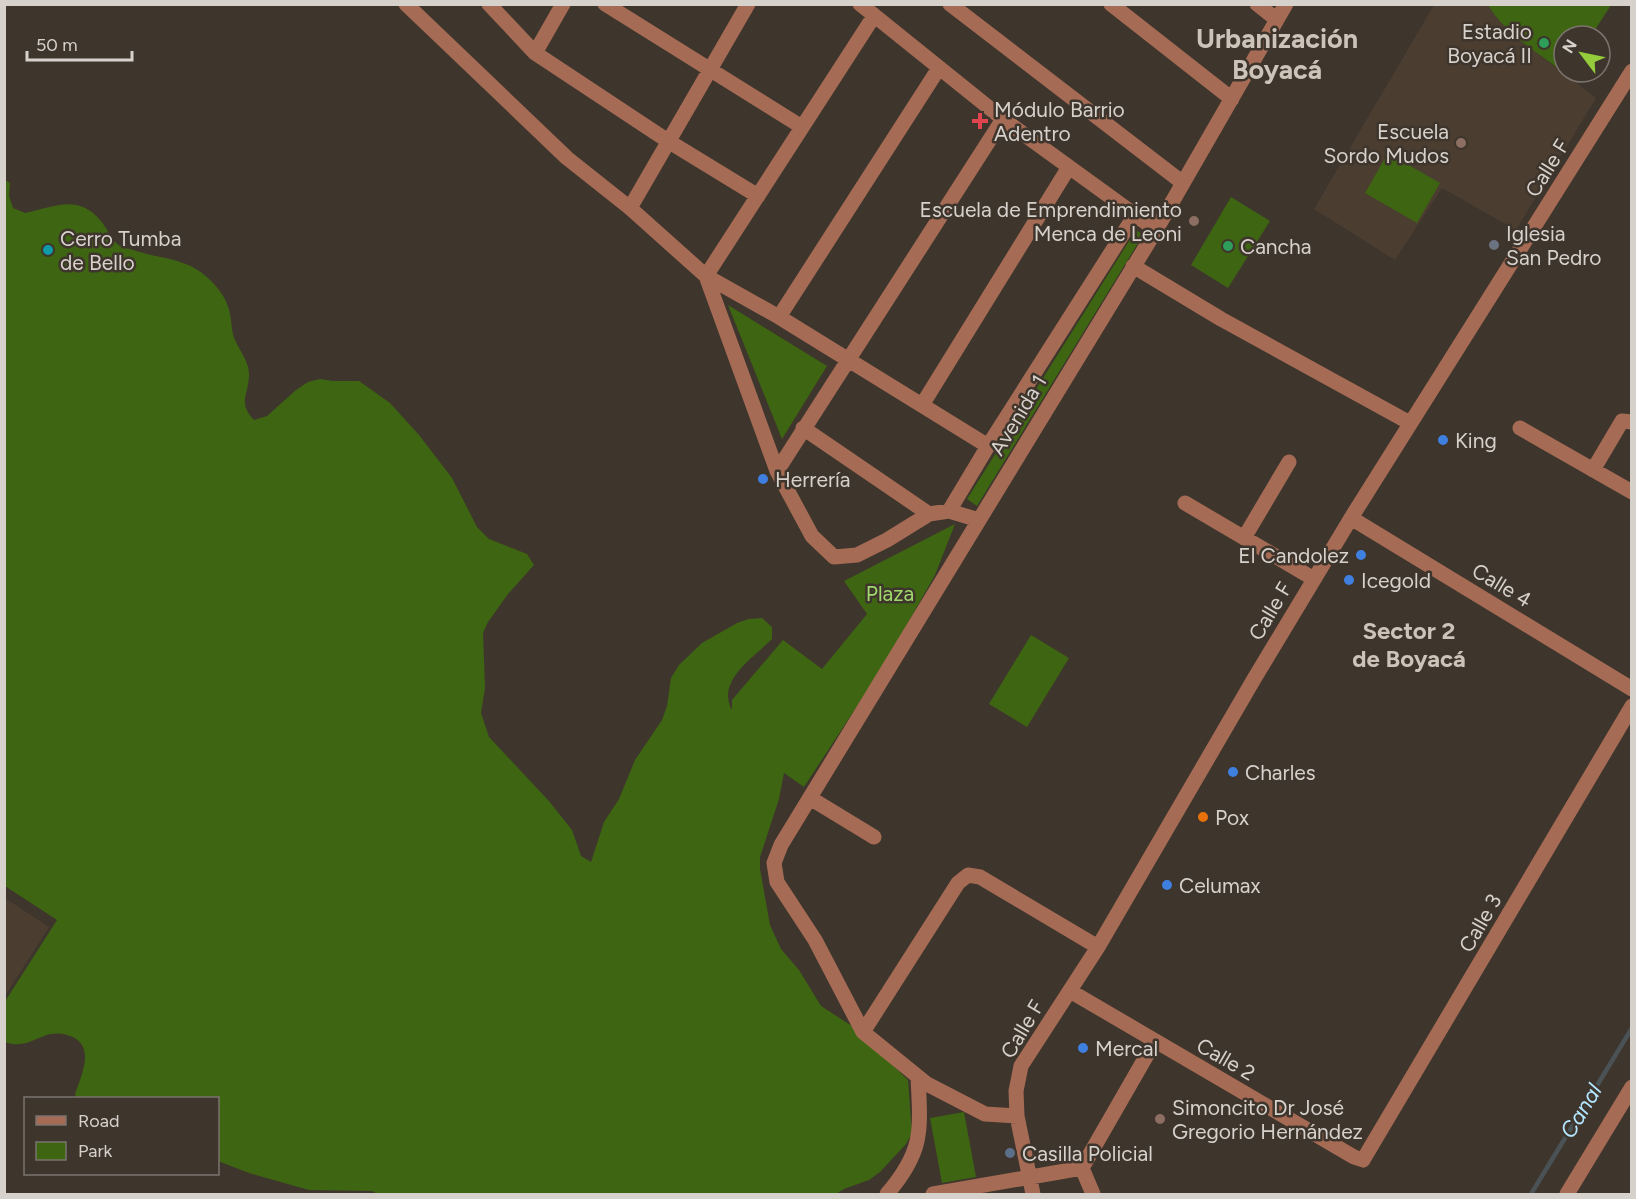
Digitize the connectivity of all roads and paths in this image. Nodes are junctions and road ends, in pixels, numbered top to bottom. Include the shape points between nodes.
1 (406, 4) edge
2 (489, 4) edge
3 (563, 4) edge
4 (605, 4) edge
5 (748, 4) edge
6 (860, 4) edge
7 (950, 4) edge
8 (1111, 4) edge
9 (1257, 4) edge
10 (1286, 4) edge
11 (874, 16) junction
12 (1277, 20) junction
13 (535, 53) junction
14 (939, 68) junction
15 (711, 69) junction
16 (1632, 71) edge
17 (1232, 99) junction
18 (1003, 119) junction
19 (802, 127) junction
20 (668, 141) junction
21 (1069, 167) junction
22 (1183, 183) junction
23 (758, 196) junction
24 (630, 208) junction
25 (1135, 215) junction
26 (1156, 230) junction
27 (1133, 266) junction
28 (706, 276) junction
29 (779, 317) junction
30 (847, 358) junction
31 (922, 405) junction
32 (1632, 422) edge
33 (1410, 423) junction
34 (1520, 428) dead end
35 (803, 429) junction
36 (988, 446) junction
37 (1289, 462) dead end
38 (1593, 470) junction
39 (777, 471) junction
40 (1632, 492) edge
41 (1185, 502) dead end
42 (949, 511) junction
43 (929, 514) junction
44 (1351, 518) junction
45 (979, 520) junction
46 (1244, 538) junction
47 (1314, 579) junction
48 (1632, 689) edge
49 (1632, 706) edge
50 (810, 798) junction
51 (874, 837) dead end
52 (1098, 947) junction
53 (1070, 991) junction
54 (863, 1032) junction
55 (1155, 1041) junction
56 (918, 1078) junction
57 (1632, 1087) edge
58 (1017, 1116) junction
59 (1363, 1161) joint
60 (1082, 1168) junction
61 (1030, 1176) junction
62 (887, 1194) edge
63 (933, 1194) edge
64 (1033, 1194) edge
65 (1093, 1194) edge
66 (1567, 1194) edge

1 - 24 street via 567,158
2 - 13 street
3 - 13 street
4 - 15 street
5 - 15 street
6 - 11 street
7 - 22 street
8 - 17 street
9 - 12 street
10 - 12 street, Avenida 1
11 - 14 street
11 - 19 street
12 - 17 street, Avenida 1
13 - 20 street
14 - 18 street
14 - 29 street
15 - 19 street
15 - 20 street
16 - 33 street, Calle F
17 - 22 street, Avenida 1
18 - 21 street
18 - 30 street
19 - 23 street
20 - 23 street
20 - 24 street
21 - 25 street
21 - 31 street
22 - 26 street, Avenida 1
23 - 28 street
24 - 28 street
25 - 26 street
25 - 36 street
26 - 27 street, Avenida 1
27 - 33 street
27 - 45 street, Avenida 1
28 - 29 street
28 - 39 street
29 - 30 street
30 - 31 street
30 - 35 street
31 - 36 street
32 - 38 street via 1623,421
33 - 44 street, Calle F
34 - 38 street
35 - 39 street
35 - 43 street
36 - 42 street
37 - 46 street
38 - 40 street
39 - 43 street via 812,536 834,557 857,555
41 - 46 street
42 - 43 street
42 - 45 street
44 - 47 street, Calle F
44 - 48 street, Calle 4
45 - 50 street, Avenida 1
46 - 47 street
47 - 52 street, Calle F
49 - 59 street, Calle 3
50 - 51 street
50 - 54 street, Avenida 1 via 774,864 777,882 815,940
52 - 53 street, Calle F
52 - 54 street via 980,877 968,875 958,883
53 - 55 street, Calle 2
53 - 58 street, Calle F via 1021,1066
54 - 56 street
55 - 59 street, Calle 2
55 - 60 street
56 - 58 street via 985,1114
56 - 62 street via 921,1124 913,1157
57 - 66 street
58 - 61 street, Calle F
60 - 61 street
60 - 65 street
61 - 63 street
61 - 64 street, Calle F

